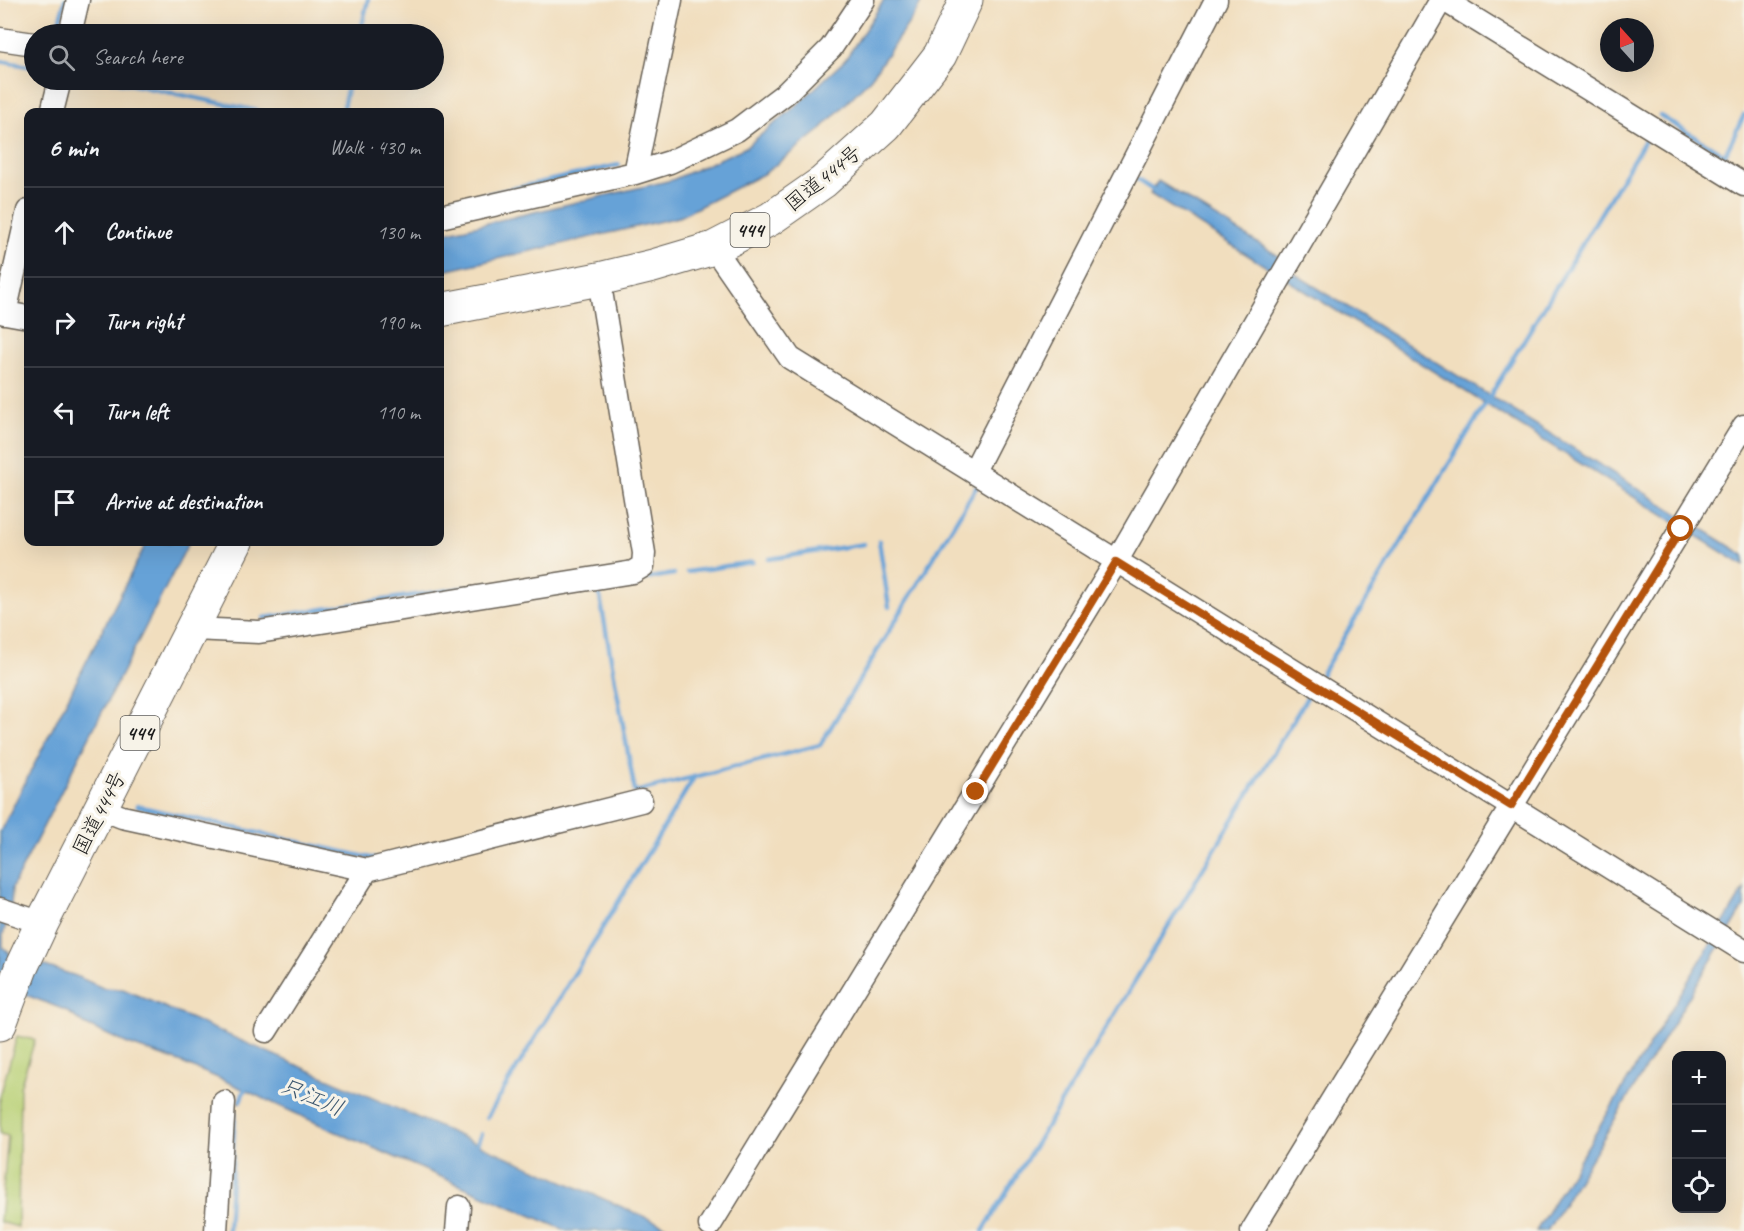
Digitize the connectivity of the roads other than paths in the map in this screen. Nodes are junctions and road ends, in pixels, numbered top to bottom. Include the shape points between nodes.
1 (78, 0) edge
2 (671, 0) edge
3 (863, 0) edge
4 (966, 0) edge
5 (1216, 0) edge
6 (1443, 0) edge
7 (72, 24) edge
8 (0, 39) edge
9 (24, 43) edge
10 (58, 90) edge
11 (53, 108) edge
12 (635, 173) junction
13 (1744, 185) edge
14 (444, 216) edge
15 (24, 227) edge
16 (714, 248) junction
17 (599, 279) junction
18 (444, 309) edge
19 (2, 313) edge
20 (24, 316) edge
21 (1744, 426) edge
22 (974, 471) junction
23 (234, 546) edge
24 (1116, 562) junction
25 (193, 629) junction
26 (641, 801) dead end
27 (1511, 806) junction
28 (102, 809) junction
29 (367, 870) junction
30 (19, 916) edge
31 (1728, 942) edge
32 (0, 1024) edge
33 (266, 1031) dead end
34 (224, 1102) dead end
35 (459, 1207) dead end
36 (710, 1225) dead end
37 (216, 1231) edge
38 (457, 1231) edge
39 (1252, 1231) edge

1 - 7 street
2 - 12 street
3 - 12 street via 831,48 786,93 746,124 670,162
4 - 16 highway, 国道444号 / 444 via 940,55 886,125 823,182 770,219
5 - 22 street
6 - 13 street
6 - 24 street
8 - 9 street
10 - 11 street
12 - 14 street
15 - 19 street
16 - 17 highway, 国道444号 / 444
16 - 22 street via 790,358
17 - 18 highway, 国道444号 / 444
17 - 25 street via 643,566 633,572 259,632
19 - 20 street
21 - 27 street
22 - 24 street
23 - 25 highway, 国道444号 / 444
24 - 27 street
24 - 36 street
25 - 28 highway, 国道444号 / 444
26 - 29 street
27 - 31 street
27 - 39 street
28 - 29 street via 122,817
28 - 30 highway, 国道444号 / 444
29 - 33 street
30 - 32 highway, 国道444号 / 444 via 21,968
34 - 37 street
35 - 38 street

